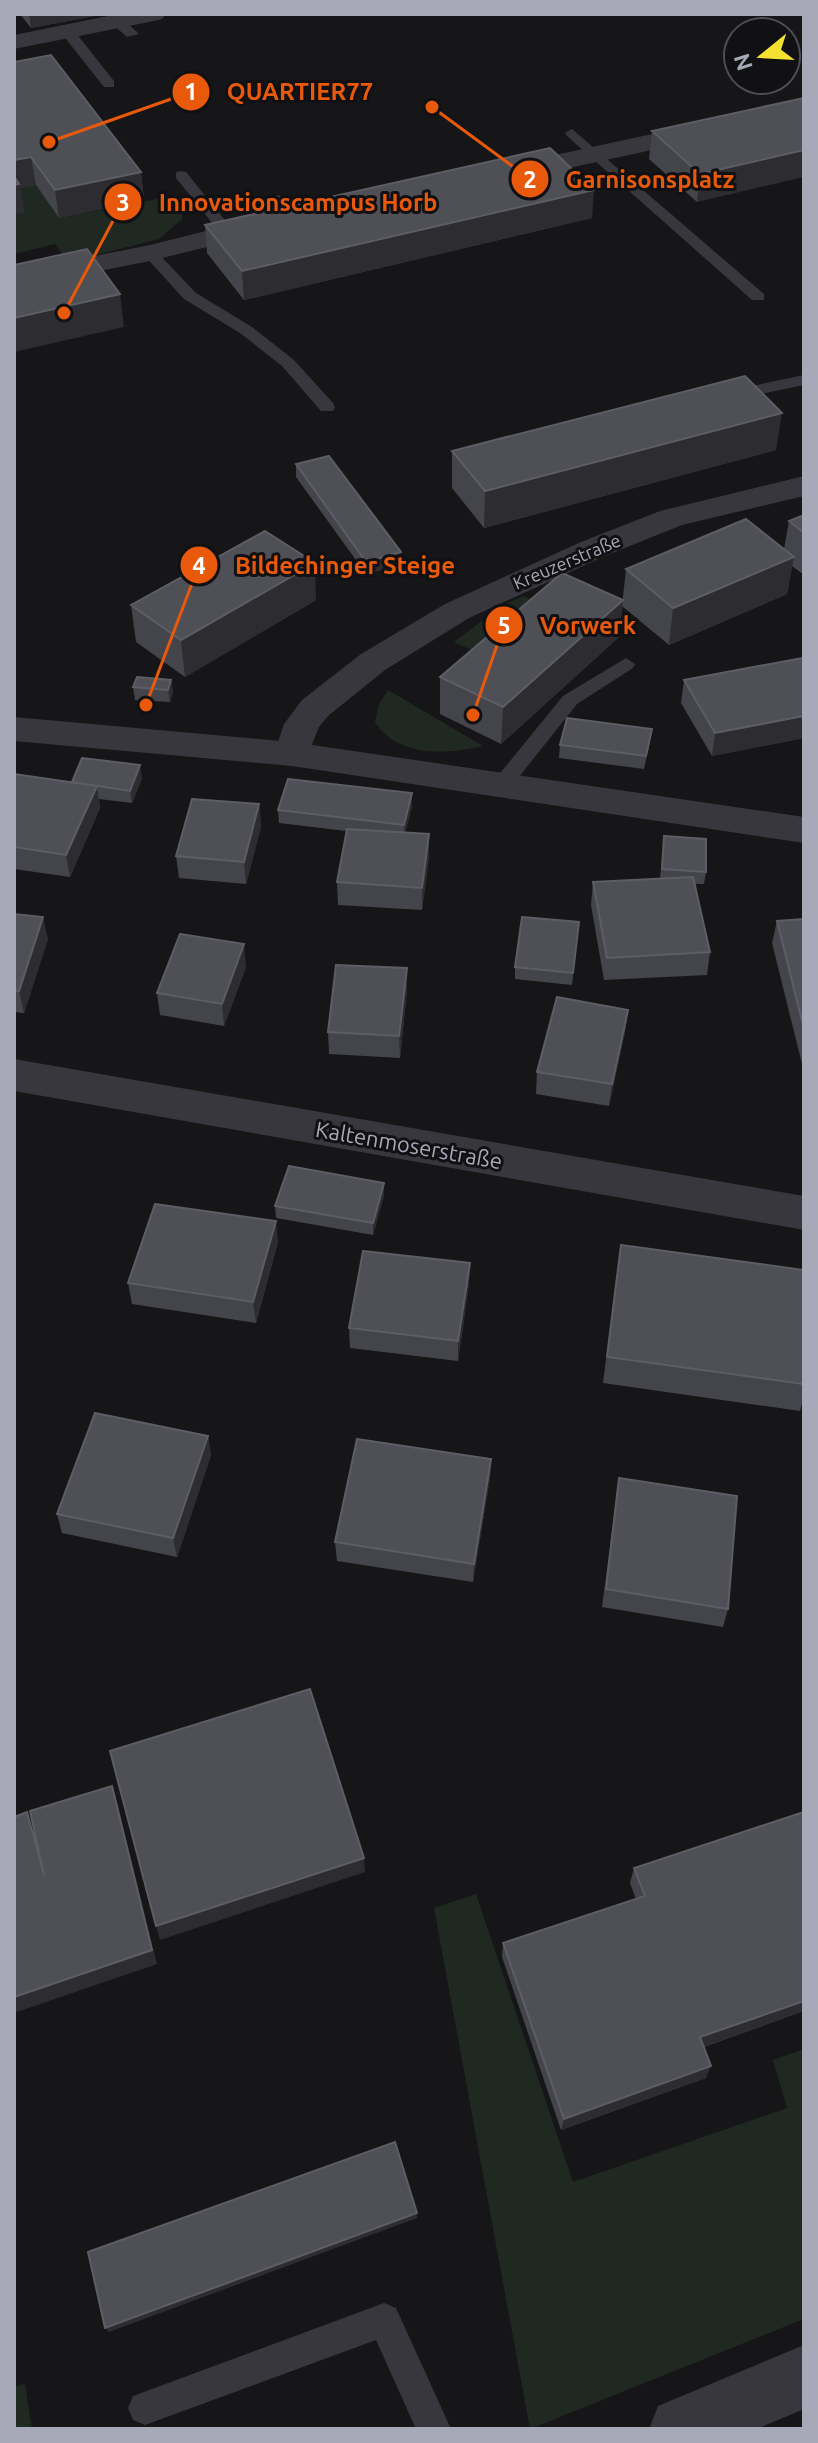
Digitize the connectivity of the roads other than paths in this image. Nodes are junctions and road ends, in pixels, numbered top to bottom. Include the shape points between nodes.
1 (154, 14) edge
2 (67, 31) junction
3 (14, 42) edge
4 (109, 84) dead end
5 (804, 109) edge
6 (572, 133) dead end
7 (595, 155) junction
8 (181, 175) dead end
9 (473, 181) edge
10 (304, 216) edge
11 (227, 232) junction
12 (150, 253) junction
13 (14, 280) edge
14 (758, 297) dead end
15 (804, 380) edge
16 (714, 399) edge
17 (327, 407) dead end
18 (804, 486) edge
19 (626, 664) dead end
20 (14, 729) edge
21 (292, 754) junction
22 (500, 787) junction
23 (804, 830) edge
24 (14, 1075) edge
25 (804, 1213) edge
26 (804, 2377) edge
27 (145, 2408) dead end
28 (434, 2429) edge
29 (681, 2429) edge

1 - 2 street via 125,28
2 - 3 street
2 - 4 lane
5 - 7 street
6 - 7 lane
7 - 9 street
7 - 14 lane
8 - 11 lane
10 - 11 street via 276,211
11 - 12 street
12 - 13 street
12 - 17 lane via 190,296 288,363
15 - 16 lane
18 - 21 street, Kreuzerstraße via 671,518 457,611 373,662 315,708 302,724
19 - 22 lane via 570,700
20 - 21 street
21 - 22 street
22 - 23 street
24 - 25 street, Kaltenmoserstraße
26 - 29 street
27 - 28 lane via 384,2320

